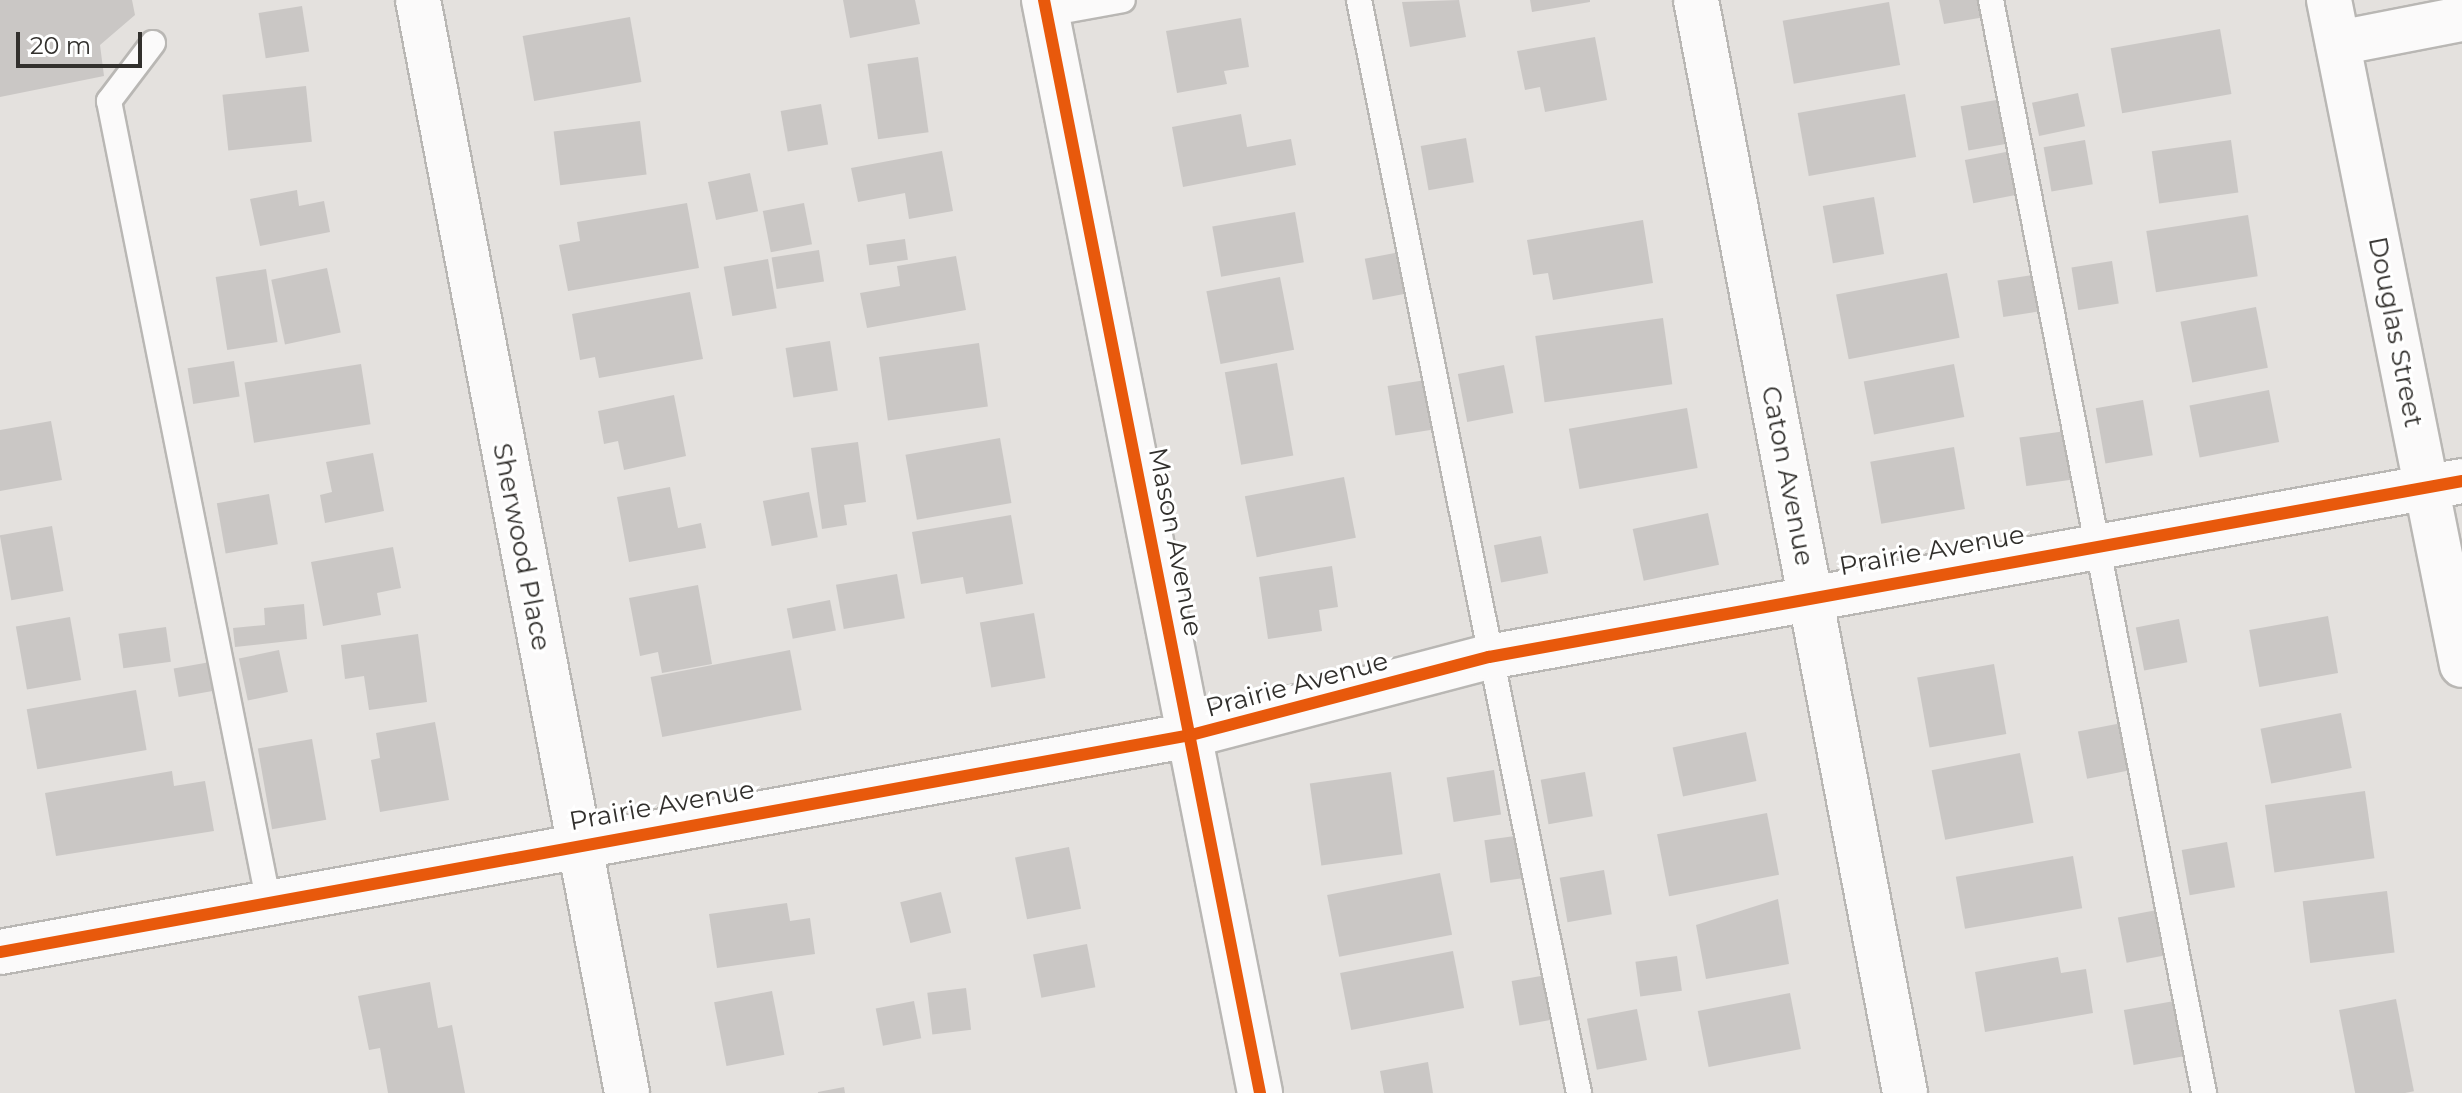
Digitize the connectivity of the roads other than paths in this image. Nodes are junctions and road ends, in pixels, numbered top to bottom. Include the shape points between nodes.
1 (418, 0) edge
2 (1123, 0) edge
3 (1359, 0) edge
4 (1696, 0) edge
5 (1991, 0) edge
6 (2329, 0) edge
7 (1046, 7) edge
8 (2462, 19) edge
9 (153, 43) dead end
10 (2338, 43) junction
11 (2444, 484) edge
12 (2097, 543) junction
13 (1810, 596) junction
14 (1489, 657) junction
15 (2462, 665) edge
16 (1191, 735) junction
17 (576, 843) junction
18 (269, 904) junction
19 (0, 952) edge
20 (627, 1093) edge
21 (1260, 1093) edge
22 (1579, 1093) edge
23 (1905, 1093) edge
24 (2204, 1093) edge

1 - 17 street, Sherwood Place
2 - 7 lane
3 - 14 lane
4 - 13 street, Caton Avenue
5 - 12 lane
6 - 10 street, Douglas Street
7 - 16 street, Mason Avenue
8 - 10 street
9 - 18 lane via 109,101
10 - 11 street, Douglas Street
11 - 12 street, Prairie Avenue
11 - 15 street, Douglas Street
12 - 13 street, Prairie Avenue
12 - 24 lane
13 - 14 street, Prairie Avenue
13 - 23 street, Caton Avenue
14 - 16 street, Prairie Avenue
14 - 22 lane
16 - 17 street, Prairie Avenue
16 - 21 street, Mason Avenue
17 - 18 street, Prairie Avenue
17 - 20 street, Sherwood Place
18 - 19 street, Prairie Avenue

